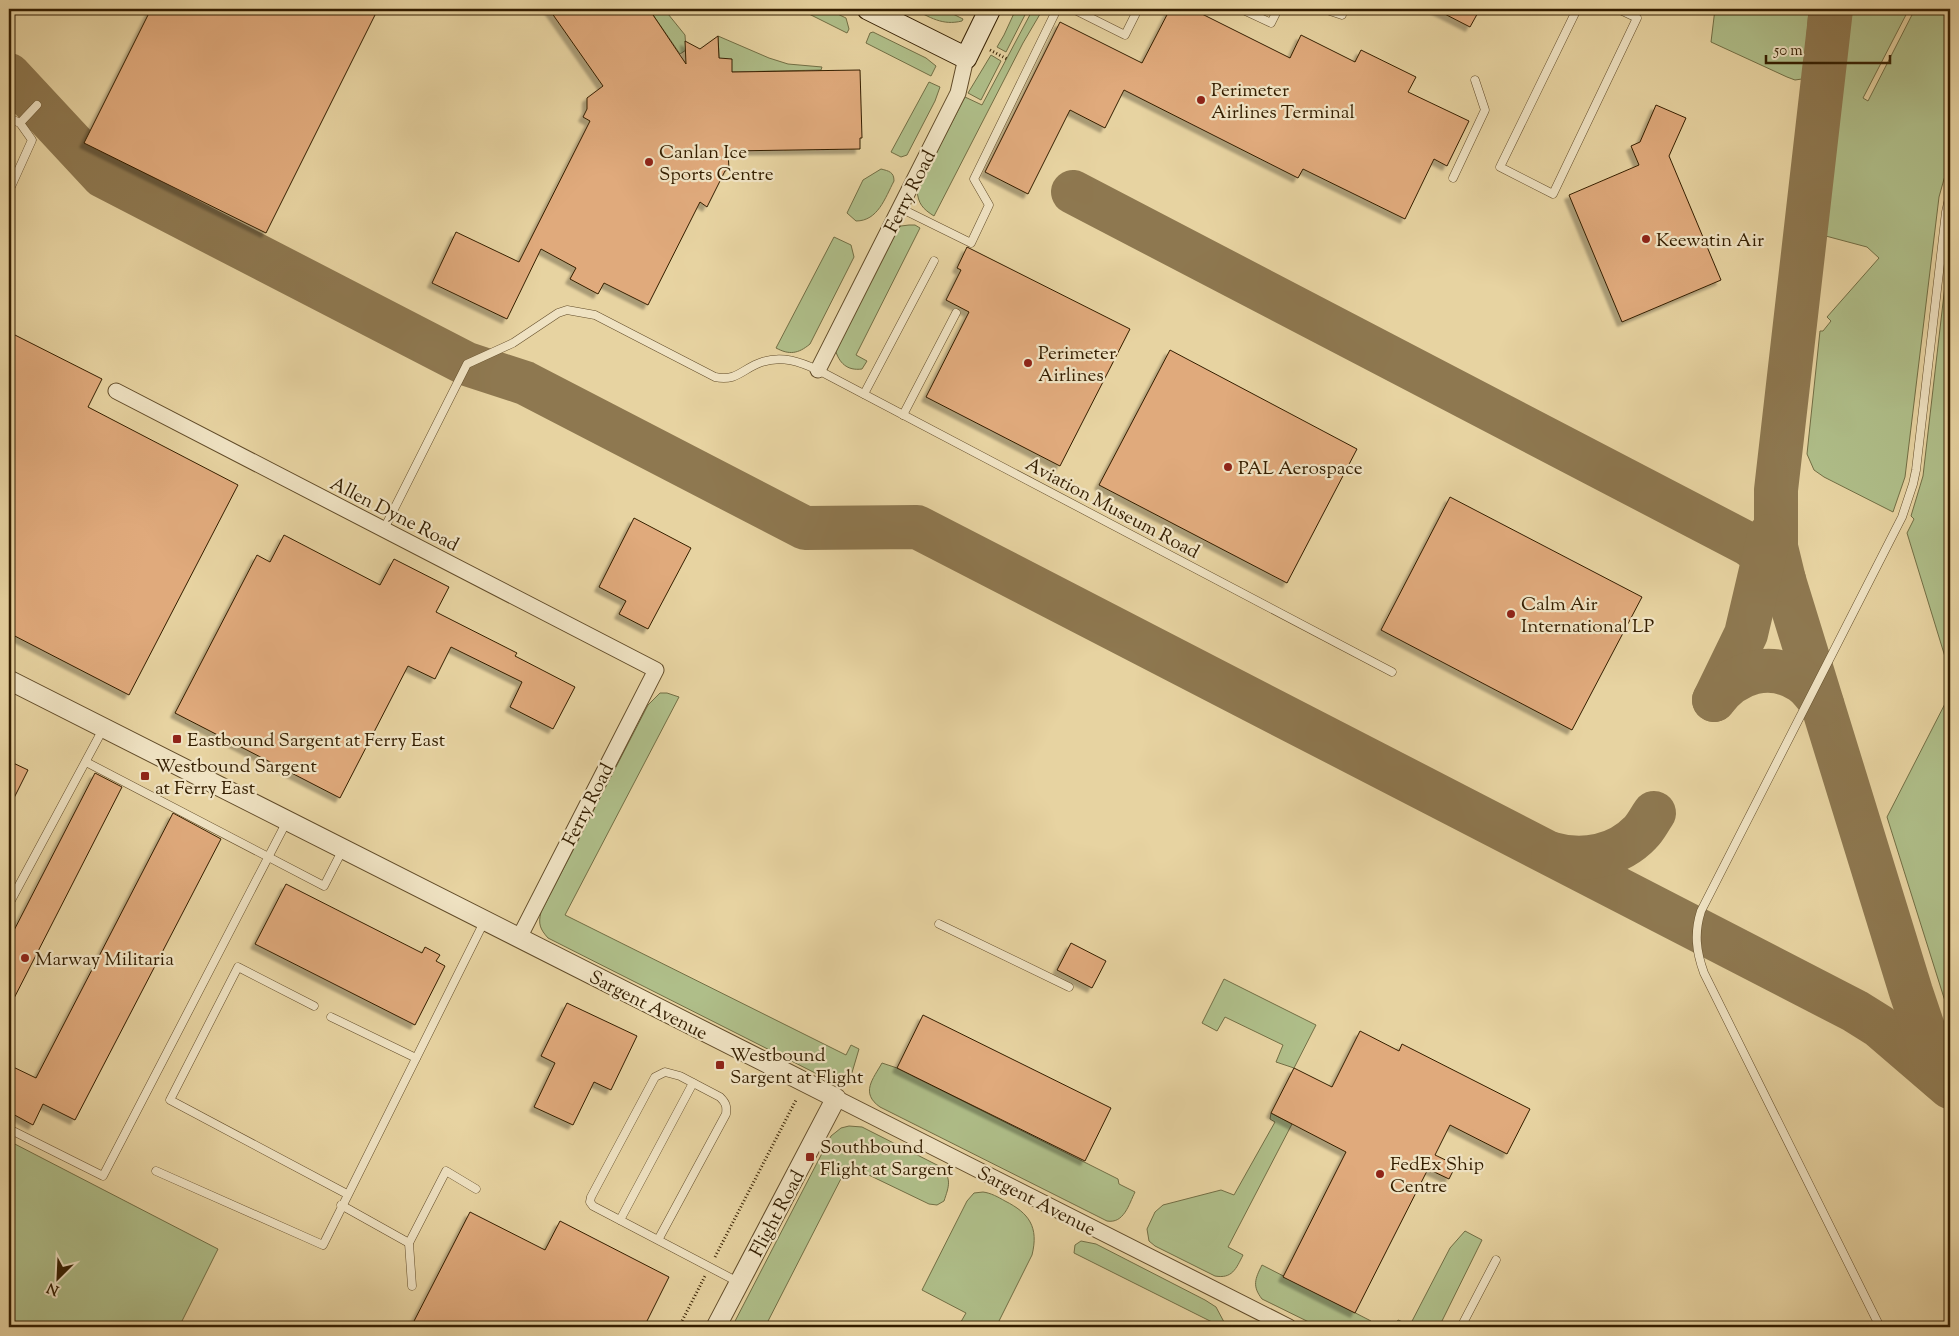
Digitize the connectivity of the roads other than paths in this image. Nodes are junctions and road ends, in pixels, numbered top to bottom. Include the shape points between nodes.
1 (868, 9) edge
2 (990, 9) edge
3 (1058, 9) edge
4 (1073, 9) edge
5 (1138, 9) edge
6 (1241, 9) edge
7 (1278, 9) edge
8 (1324, 9) edge
9 (1577, 9) edge
10 (1618, 9) edge
11 (1342, 15) dead end
12 (966, 58) junction
13 (1475, 80) dead end
14 (36, 105) dead end
15 (9, 118) edge
16 (20, 123) junction
17 (1453, 178) dead end
18 (9, 191) edge
19 (1950, 194) edge
20 (900, 208) junction
21 (934, 262) dead end
22 (956, 313) dead end
23 (818, 370) junction
24 (116, 391) dead end
25 (864, 394) junction
26 (903, 415) junction
27 (384, 529) junction
28 (656, 670) joint
29 (1392, 672) dead end
30 (9, 680) edge
31 (103, 728) junction
32 (86, 762) junction
33 (287, 821) junction
34 (343, 849) junction
35 (268, 858) junction
36 (9, 904) edge
37 (485, 920) junction
38 (939, 924) dead end
39 (519, 938) junction
40 (1069, 987) dead end
41 (314, 1006) dead end
42 (331, 1017) dead end
43 (416, 1058) junction
44 (693, 1083) junction
45 (836, 1098) junction
46 (9, 1128) edge
47 (156, 1171) dead end
48 (476, 1189) dead end
49 (347, 1194) junction
50 (342, 1205) junction
51 (620, 1220) junction
52 (658, 1240) junction
53 (408, 1243) junction
54 (1496, 1260) dead end
55 (740, 1283) junction
56 (412, 1286) dead end
57 (716, 1327) edge
58 (1289, 1327) edge
59 (1461, 1327) edge
60 (1880, 1327) edge

1 - 12 main road
2 - 12 main road, Ferry Road
3 - 20 lane via 974,179 989,205 970,242
4 - 5 lane via 1125,34
6 - 7 lane via 1271,23
8 - 11 lane
9 - 10 lane via 1500,167 1553,194 1637,18
12 - 20 street, Ferry Road via 958,93
13 - 17 lane via 1485,110
14 - 16 lane
15 - 16 lane
16 - 18 lane via 32,140
19 - 60 lane via 1916,470 1907,505 1701,911 1695,940 1704,973
20 - 23 street, Ferry Road
21 - 25 lane
22 - 26 lane
23 - 25 lane, Aviation Museum Road
23 - 27 lane, Aviation Museum Road via 796,361 772,360 751,366 735,377 715,377 595,315 567,310 513,343 467,364
24 - 27 street, Allen Dyne Road
25 - 26 lane, Aviation Museum Road
26 - 29 lane, Aviation Museum Road
27 - 28 street, Allen Dyne Road
28 - 39 street, Ferry Road
30 - 31 street, Sargent Avenue
31 - 32 lane
31 - 33 street, Sargent Avenue
32 - 35 lane
32 - 36 lane
33 - 34 street, Sargent Avenue
33 - 35 lane
34 - 35 lane via 324,886
34 - 37 street, Sargent Avenue
35 - 46 lane via 103,1176
37 - 39 street, Sargent Avenue
37 - 43 lane
38 - 40 lane
39 - 45 street, Sargent Avenue
41 - 49 lane via 238,967 170,1100
42 - 43 lane
43 - 49 lane
44 - 51 lane
44 - 51 lane via 672,1072 655,1078 591,1197 593,1206
44 - 52 lane via 725,1101 726,1114
45 - 55 street, Flight Road
45 - 58 street, Sargent Avenue
47 - 50 lane via 323,1245
48 - 53 lane via 446,1171
49 - 50 lane
50 - 53 lane
51 - 52 lane
52 - 55 lane
53 - 56 lane
54 - 59 lane
55 - 57 street, Flight Road

